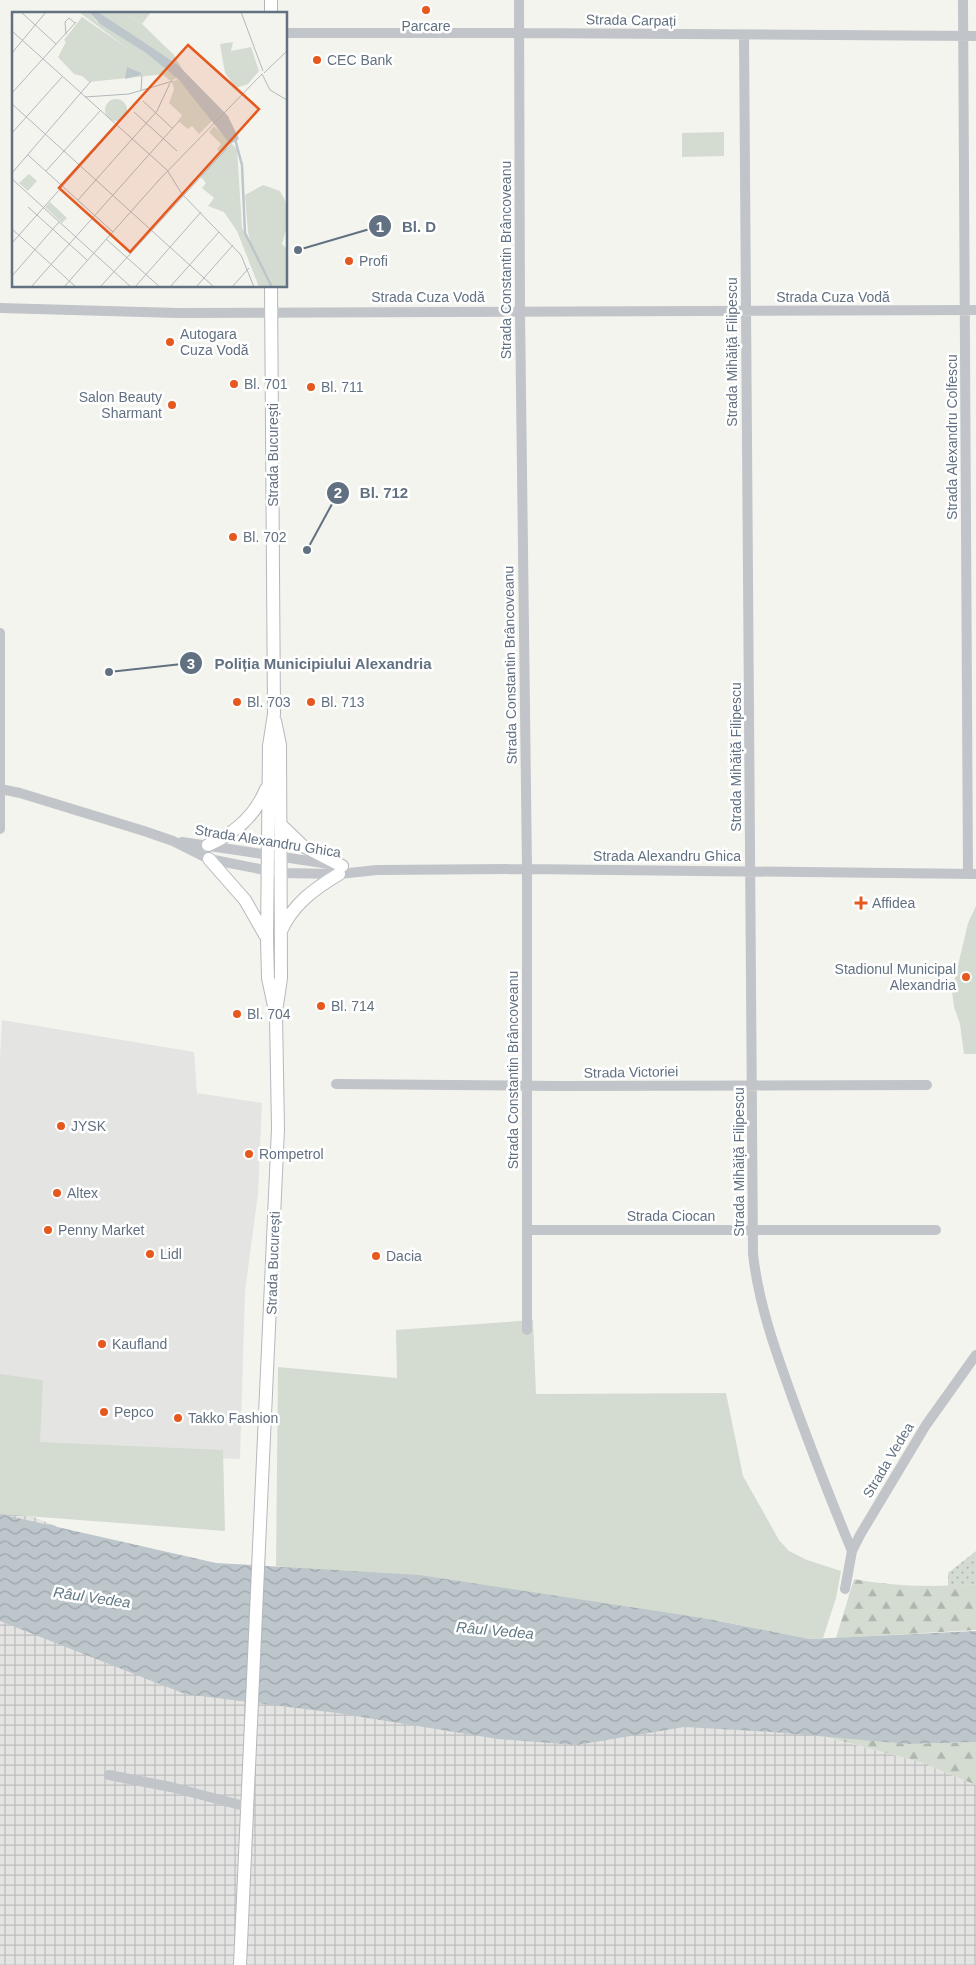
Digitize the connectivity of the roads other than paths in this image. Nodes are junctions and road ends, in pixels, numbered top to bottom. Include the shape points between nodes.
1 (519, 0) edge
2 (963, 0) edge
3 (288, 33) edge
4 (519, 33) junction
5 (744, 35) junction
6 (963, 36) junction
7 (976, 36) edge
8 (271, 288) edge
9 (0, 308) edge
10 (971, 310) edge
11 (271, 311) junction
12 (520, 311) junction
13 (746, 311) junction
14 (0, 633) edge
15 (274, 714) junction
16 (268, 784) junction
17 (0, 790) edge
18 (280, 824) junction
19 (0, 829) edge
20 (173, 841) junction
21 (208, 845) junction
22 (274, 856) junction
23 (209, 859) junction
24 (527, 869) junction
25 (340, 870) junction
26 (750, 870) junction
27 (273, 872) junction
28 (972, 874) edge
29 (280, 933) junction
30 (267, 939) junction
31 (276, 1015) junction
32 (336, 1084) dead end
33 (752, 1085) junction
34 (527, 1086) junction
35 (927, 1086) dead end
36 (526, 1230) junction
37 (752, 1230) junction
38 (936, 1230) dead end
39 (527, 1330) dead end
40 (976, 1355) edge
41 (852, 1551) junction
42 (844, 1589) dead end
43 (109, 1775) dead end
44 (248, 1807) junction
45 (240, 1965) edge

1 - 4 street, Strada Constantin Brâncoveanu
2 - 6 street, Strada Alexandru Colfescu
3 - 4 street, Strada Carpați
4 - 5 street, Strada Carpați
4 - 12 street, Strada Constantin Brâncoveanu
5 - 6 street, Strada Carpați
5 - 13 street, Strada Mihăiță Filipescu
6 - 7 street, Strada Carpați
6 - 10 street, Strada Alexandru Colfescu
8 - 11 main road, Strada București
9 - 11 street, Strada Cuza Vodă
10 - 13 street, Strada Cuza Vodă
10 - 28 street, Strada Alexandru Colfescu
11 - 12 street, Strada Cuza Vodă
11 - 15 main road, Strada București
12 - 13 street, Strada Cuza Vodă
12 - 24 street, Strada Constantin Brâncoveanu
13 - 26 street, Strada Mihăiță Filipescu
14 - 17 street
15 - 16 main road, Strada București via 268,746
15 - 18 main road, Strada București via 280,746
16 - 21 main road via 250,816 228,835
16 - 22 main road, Strada București
17 - 19 street
17 - 20 street, Strada Alexandru Ghica via 75,809
18 - 22 main road, Strada București
18 - 25 main road via 303,846
20 - 21 street, Strada Alexandru Ghica
20 - 23 street, Strada Alexandru Ghica
21 - 22 street, Strada Alexandru Ghica
22 - 25 street, Strada Alexandru Ghica
22 - 27 main road, Strada București
23 - 27 street, Strada Alexandru Ghica
23 - 30 main road via 245,900
24 - 25 street, Strada Alexandru Ghica
24 - 26 street, Strada Alexandru Ghica
24 - 34 street, Strada Constantin Brâncoveanu
25 - 27 street, Strada Alexandru Ghica
25 - 29 main road via 302,900
26 - 28 street, Strada Alexandru Ghica
26 - 33 street, Strada Mihăiță Filipescu
27 - 29 main road, Strada București
27 - 30 main road, Strada București
29 - 31 main road, Strada București via 281,978
30 - 31 main road, Strada București via 268,978
31 - 44 main road, Strada București via 278,1129
32 - 34 street, Strada Victoriei
33 - 34 street, Strada Victoriei
33 - 35 street, Strada Victoriei
33 - 37 street, Strada Mihăiță Filipescu
34 - 36 street, Strada Constantin Brâncoveanu
36 - 37 street, Strada Ciocan
36 - 39 street, Strada Constantin Brâncoveanu
37 - 38 street, Strada Ciocan
37 - 41 street, Strada Mihăiță Filipescu via 756,1275 768,1329
40 - 41 street, Strada Vedea via 926,1424
41 - 42 street, Strada Vedea
43 - 44 street
44 - 45 main road, Strada București

